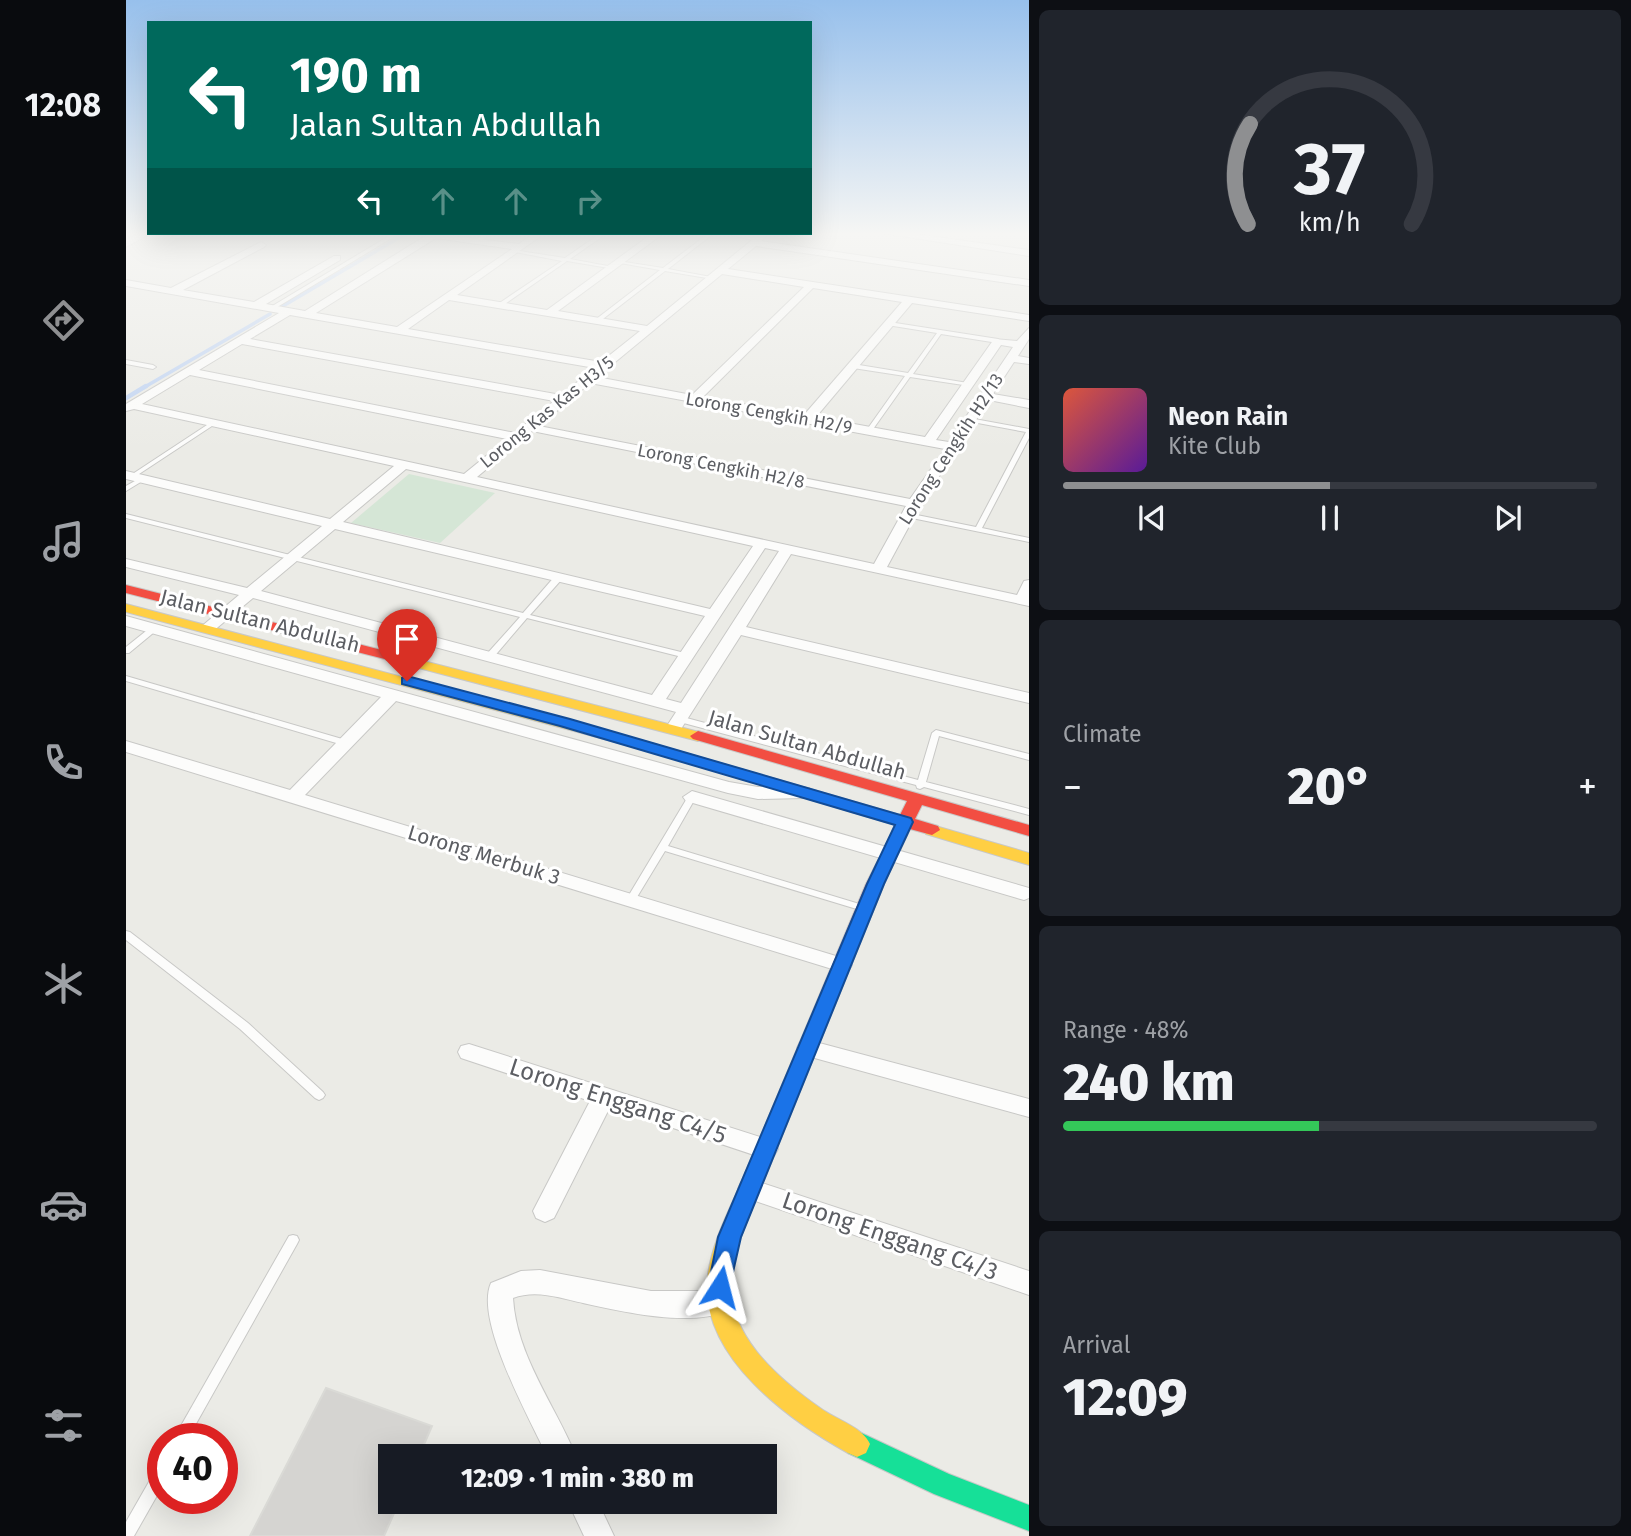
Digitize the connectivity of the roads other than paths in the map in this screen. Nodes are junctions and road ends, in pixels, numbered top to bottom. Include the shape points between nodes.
1 (257, 305) edge
2 (278, 305) edge
3 (322, 305) edge
4 (437, 305) edge
5 (500, 305) edge
6 (561, 305) edge
7 (619, 305) edge
8 (678, 305) edge
9 (791, 305) edge
10 (905, 305) edge
11 (940, 305) edge
12 (272, 308) junction
13 (289, 311) junction
14 (549, 313) junction
15 (307, 314) junction
16 (1029, 318) edge
17 (597, 321) junction
18 (889, 324) junction
19 (647, 329) junction
20 (399, 330) junction
21 (1029, 331) edge
22 (940, 332) junction
23 (240, 340) junction
24 (998, 341) junction
25 (1020, 345) junction
26 (1011, 358) junction
27 (1029, 360) edge
28 (126, 362) edge
29 (603, 366) junction
30 (853, 366) junction
31 (153, 367) dead end
32 (188, 371) junction
33 (909, 375) junction
34 (587, 379) junction
35 (968, 385) junction
36 (987, 393) junction
37 (562, 399) junction
38 (694, 399) junction
39 (1029, 404) edge
40 (129, 407) edge
41 (807, 420) junction
42 (969, 420) junction
43 (212, 424) junction
44 (528, 427) junction
45 (869, 431) junction
46 (1029, 431) edge
47 (515, 437) junction
48 (928, 442) junction
49 (951, 446) junction
50 (402, 466) junction
51 (131, 480) edge
52 (465, 480) junction
53 (910, 509) junction
54 (126, 516) edge
55 (332, 524) junction
56 (978, 530) junction
57 (1029, 540) edge
58 (761, 544) junction
59 (787, 550) junction
60 (291, 558) junction
61 (126, 563) edge
62 (878, 569) junction
63 (559, 578) junction
64 (1029, 584) edge
65 (126, 589) edge
66 (250, 593) junction
67 (1026, 601) edge
68 (126, 608) edge
69 (225, 614) junction
70 (714, 614) junction
71 (526, 616) junction
72 (126, 621) edge
73 (153, 629) junction
74 (208, 629) junction
75 (737, 629) junction
76 (126, 651) edge
77 (686, 656) junction
78 (489, 657) junction
79 (473, 676) junction
80 (126, 678) edge
81 (393, 694) junction
82 (1029, 698) edge
83 (656, 701) junction
84 (679, 719) junction
85 (346, 743) junction
86 (126, 746) edge
87 (1029, 757) edge
88 (919, 791) junction
89 (803, 792) junction
90 (293, 797) junction
91 (691, 797) joint
92 (1029, 812) edge
93 (905, 822) junction
94 (1029, 831) edge
95 (663, 847) junction
96 (890, 854) junction
97 (1029, 859) edge
98 (1024, 893) dead end
99 (631, 900) junction
100 (865, 909) junction
101 (126, 935) edge
102 (842, 965) junction
103 (808, 1048) junction
104 (469, 1052) dead end
105 (319, 1095) dead end
106 (604, 1096) junction
107 (1029, 1108) edge
108 (766, 1149) junction
109 (750, 1189) junction
110 (545, 1211) dead end
111 (293, 1240) dead end
112 (1029, 1283) edge
113 (719, 1303) junction
114 (189, 1423) edge
115 (557, 1444) edge
116 (147, 1499) edge
117 (589, 1514) edge
118 (1029, 1518) edge
119 (126, 1536) edge
120 (599, 1536) edge

1 - 12 street
2 - 12 lane
3 - 15 street
4 - 20 street
5 - 14 street
6 - 14 street
7 - 17 lane
8 - 19 street, Lorong Kas Kas H3/5
9 - 38 street
10 - 18 street
11 - 16 street
12 - 13 street
13 - 15 street
13 - 23 street
14 - 17 street
15 - 20 street
17 - 19 street
18 - 22 lane
18 - 30 street
19 - 29 street, Lorong Kas Kas H3/5
20 - 29 street
21 - 25 street, Lorong Cengkih H2/13
22 - 24 lane
22 - 33 lane
23 - 32 street
23 - 37 street
24 - 25 street
24 - 35 street
25 - 26 street, Lorong Cengkih H2/13
26 - 27 street
26 - 36 street, Lorong Cengkih H2/13
28 - 31 lane
29 - 34 street, Lorong Kas Kas H3/5
30 - 33 lane
30 - 41 street
32 - 40 street
32 - 47 street
33 - 35 lane
33 - 45 lane
34 - 37 street, Lorong Kas Kas H3/5
34 - 38 street, Lorong Cengkih H2/9
35 - 36 street
35 - 48 street
36 - 39 street
36 - 42 street, Lorong Cengkih H2/13
37 - 44 street, Lorong Kas Kas H3/5
38 - 41 street, Lorong Cengkih H2/9
40 - 43 street
41 - 45 street, Lorong Cengkih H2/9
42 - 46 lane
42 - 49 street, Lorong Cengkih H2/13
43 - 50 street
43 - 51 lane
44 - 47 street, Lorong Kas Kas H3/5
44 - 53 street, Lorong Cengkih H2/8
45 - 48 street, Lorong Cengkih H2/9
46 - 56 lane
47 - 52 street, Lorong Kas Kas H3/5
48 - 49 street, Lorong Cengkih H2/9
49 - 53 street, Lorong Cengkih H2/13
50 - 52 street
50 - 55 street
51 - 55 street
52 - 58 street
53 - 56 lane
53 - 62 street, Lorong Cengkih H2/13
54 - 60 lane
55 - 60 street
55 - 63 street
56 - 57 lane
58 - 59 street
58 - 70 street
59 - 62 street
59 - 75 street
60 - 66 street
60 - 71 lane
61 - 66 street
62 - 67 street
63 - 70 street
63 - 71 lane
64 - 67 street
65 - 69 main road, Jalan Sultan Abdullah
66 - 69 street
66 - 78 street
68 - 74 main road, Jalan Sultan Abdullah
69 - 74 street
69 - 79 main road, Jalan Sultan Abdullah
70 - 77 street
71 - 77 lane
71 - 78 lane
72 - 73 street
73 - 76 lane
73 - 81 street
74 - 89 main road, Jalan Sultan Abdullah via 565,722
75 - 82 street
75 - 84 street
77 - 83 street
78 - 79 street
78 - 83 street
79 - 84 main road, Jalan Sultan Abdullah
80 - 85 lane
81 - 85 street
81 - 89 street via 729,787 758,793
83 - 84 street
84 - 88 main road, Jalan Sultan Abdullah
85 - 90 street
86 - 90 street, Lorong Merbuk 3
87 - 88 lane via 936,733
88 - 92 lane
88 - 93 main road
88 - 94 main road, Jalan Sultan Abdullah
89 - 93 main road, Jalan Sultan Abdullah
90 - 99 street, Lorong Merbuk 3
91 - 95 lane
91 - 96 street
93 - 96 main road
93 - 97 main road, Jalan Sultan Abdullah
95 - 99 lane
95 - 100 lane
96 - 98 street
96 - 100 main road
99 - 102 street, Lorong Merbuk 3
100 - 102 main road
101 - 105 lane via 244,1026
102 - 103 main road
103 - 107 street
103 - 108 main road
104 - 106 street, Lorong Enggang C4/5
106 - 108 street, Lorong Enggang C4/5
106 - 110 street
108 - 109 main road
109 - 112 street, Lorong Enggang C4/3
109 - 113 main road via 730,1237
111 - 114 lane
113 - 115 street via 654,1306 540,1282 500,1291 505,1331
113 - 118 main road via 733,1339 763,1379 810,1415 853,1444
116 - 119 lane
117 - 120 street

